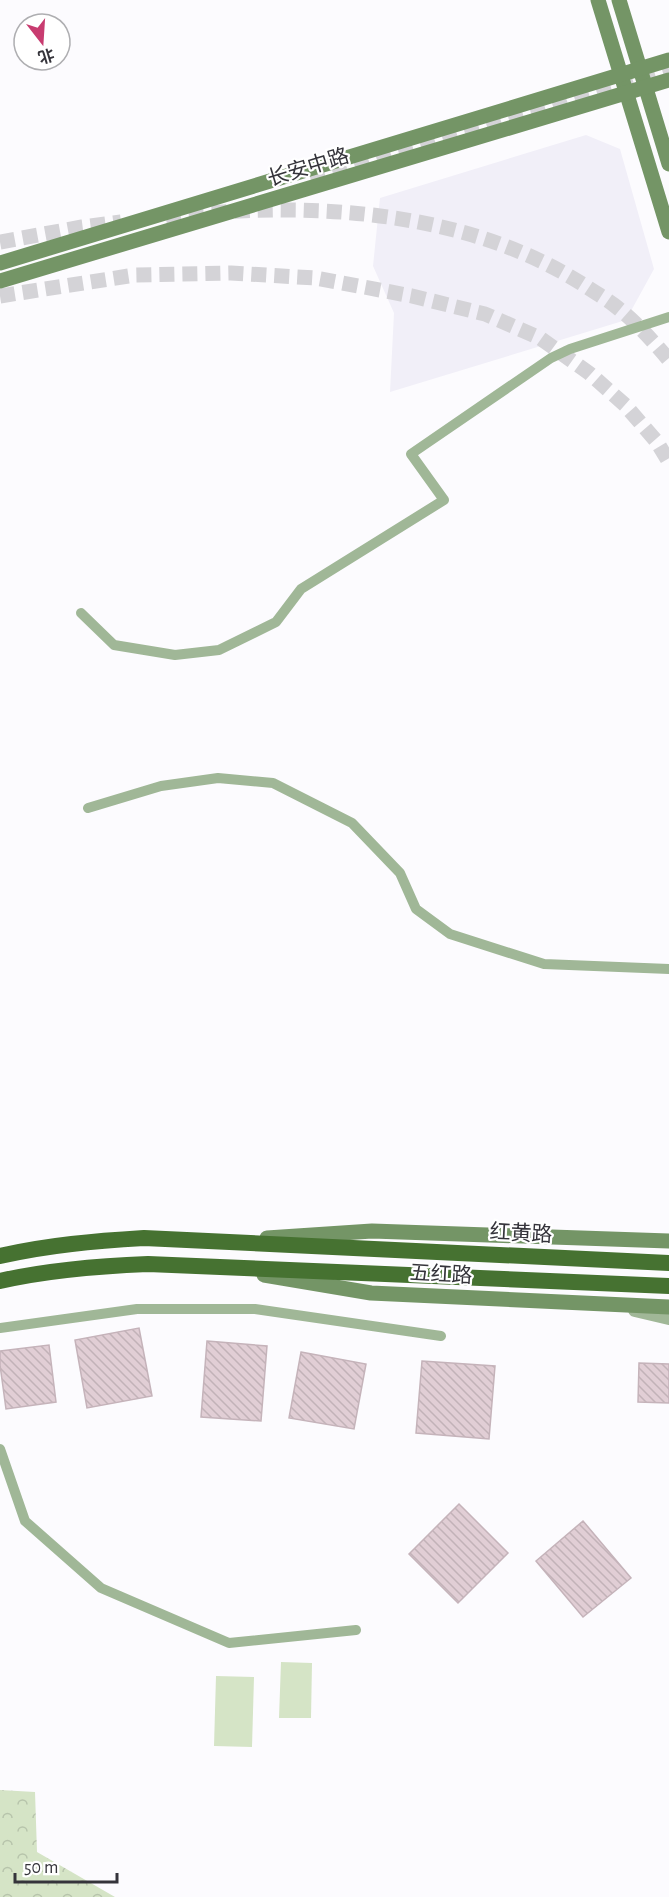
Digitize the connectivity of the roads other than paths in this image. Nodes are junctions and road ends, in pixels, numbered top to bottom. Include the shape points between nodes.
1 (598, 0) edge
2 (620, 0) edge
3 (669, 60) edge
4 (641, 69) junction
5 (622, 75) junction
6 (669, 80) edge
7 (646, 87) junction
8 (628, 93) junction
9 (669, 164) edge
10 (669, 232) edge
11 (0, 262) edge
12 (0, 281) edge
13 (669, 317) edge
14 (81, 613) dead end
15 (88, 808) dead end
16 (669, 969) edge
17 (213, 1241) junction
18 (669, 1241) edge
19 (371, 1249) joint
20 (0, 1256) edge
21 (669, 1263) edge
22 (213, 1266) junction
23 (0, 1281) edge
24 (669, 1286) edge
25 (612, 1304) junction
26 (669, 1307) edge
27 (669, 1318) edge
28 (0, 1328) edge
29 (441, 1336) dead end
30 (0, 1449) edge
31 (356, 1629) dead end

1 - 5 main road
2 - 4 main road
3 - 4 main road, 长安中路
4 - 5 main road, 长安中路
4 - 7 main road
5 - 8 main road
5 - 11 main road, 长安中路
6 - 7 main road, 长安中路
7 - 8 main road, 长安中路
7 - 9 main road
8 - 10 main road
8 - 12 main road, 长安中路
13 - 14 street via 551,358 411,454 444,500 301,589 276,622 219,651 175,655 114,645
15 - 16 street via 161,786 218,777 273,783 352,823 400,873 416,909 450,934 544,964
17 - 18 main road, 五红路 via 372,1231
17 - 19 highway, 五红路
17 - 20 highway, 五红路 via 95,1241
19 - 21 highway, 红黄路
22 - 23 highway, 五红路 via 102,1266
22 - 24 highway, 五红路
22 - 25 main road, 五红路 via 371,1293
25 - 26 main road, 五红路
25 - 27 street
28 - 29 street via 137,1309 255,1309
30 - 31 street via 25,1521 101,1587 229,1643

